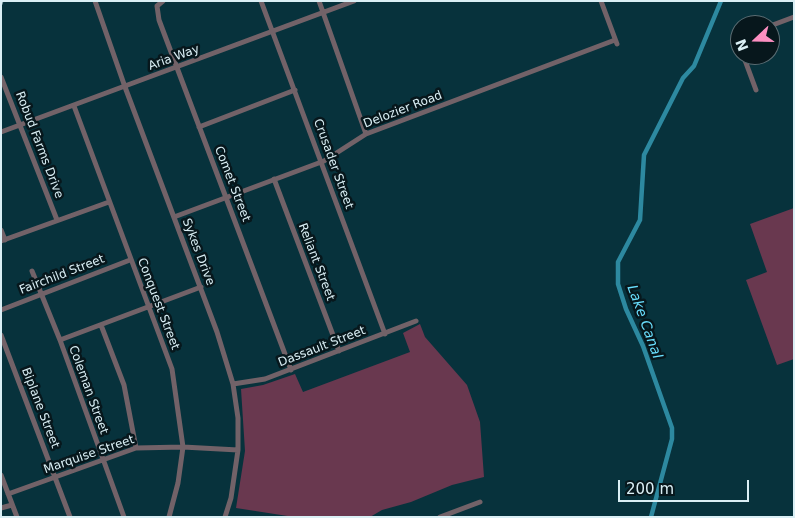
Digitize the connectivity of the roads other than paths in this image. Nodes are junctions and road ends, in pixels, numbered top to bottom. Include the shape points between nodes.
1 (95, 1) edge
2 (163, 1) edge
3 (261, 1) edge
4 (319, 1) edge
5 (354, 1) edge
6 (601, 1) edge
7 (323, 13) junction
8 (794, 17) edge
9 (780, 22) edge
10 (272, 32) junction
11 (747, 65) edge
12 (176, 68) junction
13 (1, 77) edge
14 (125, 87) junction
15 (295, 90) junction
16 (756, 90) dead end
17 (74, 106) junction
18 (20, 125) junction
19 (199, 126) junction
20 (1, 132) edge
21 (366, 134) junction
22 (321, 162) junction
23 (274, 179) junction
24 (226, 198) junction
25 (109, 202) junction
26 (174, 217) junction
27 (57, 220) junction
28 (1, 230) edge
29 (3, 240) edge
30 (130, 260) junction
31 (32, 271) dead end
32 (200, 287) junction
33 (41, 294) junction
34 (148, 307) junction
35 (1, 310) edge
36 (416, 321) dead end
37 (101, 325) junction
38 (385, 334) junction
39 (1, 335) edge
40 (60, 340) junction
41 (339, 351) junction
42 (291, 370) junction
43 (233, 384) junction
44 (183, 447) junction
45 (136, 448) junction
46 (238, 450) junction
47 (103, 460) junction
48 (1, 475) edge
49 (56, 477) junction
50 (8, 494) junction
51 (480, 502) dead end
52 (12, 505) junction
53 (1, 508) edge
54 (450, 515) edge
55 (17, 517) edge
56 (70, 517) edge
57 (124, 517) edge
58 (169, 517) edge
59 (226, 517) edge
60 (440, 517) edge

1 - 14 street, Sykes Drive
2 - 12 street, Comet Street via 157,6 159,20
3 - 10 street, Crusader Street
4 - 7 street
5 - 7 street, Aria Way
6 - 21 street, Delozier Road via 616,42
7 - 10 street, Aria Way
7 - 21 street
8 - 9 street
10 - 12 street, Aria Way
10 - 15 street, Crusader Street
11 - 16 street
12 - 14 street, Aria Way
12 - 19 street, Comet Street
13 - 18 street, Robud Farms Drive
14 - 17 street, Aria Way
14 - 26 street, Sykes Drive
15 - 19 street
15 - 22 street, Crusader Street
17 - 18 street, Aria Way
17 - 25 street, Conquest Street
18 - 20 street, Aria Way
18 - 27 street, Robud Farms Drive
19 - 24 street, Comet Street
21 - 22 street, Delozier Road
22 - 23 street, Delozier Road
22 - 38 street, Crusader Street
23 - 24 street, Delozier Road
23 - 41 street, Reliant Street
24 - 26 street, Delozier Road
24 - 42 street, Comet Street
25 - 27 street
25 - 30 street, Conquest Street
26 - 32 street, Sykes Drive
27 - 29 street
28 - 29 street
30 - 33 street, Fairchild Street
30 - 34 street, Conquest Street
31 - 33 street, Coleman Street
32 - 34 street
32 - 43 street, Sykes Drive
33 - 35 street, Fairchild Street
33 - 40 street, Coleman Street
34 - 37 street
34 - 44 street, Conquest Street via 172,369
36 - 38 street, Dassault Street
37 - 40 street
37 - 45 street via 124,385
38 - 41 street, Dassault Street
39 - 49 street, Biplane Street
40 - 47 street, Coleman Street
41 - 42 street, Dassault Street
42 - 43 street, Dassault Street via 265,379
43 - 46 street, Sykes Drive
44 - 45 street, Marquise Street
44 - 46 street, Marquise Street
44 - 58 street, Conquest Street
45 - 47 street, Marquise Street
46 - 59 street, Sykes Drive via 232,498
47 - 49 street, Marquise Street
47 - 57 street, Coleman Street
48 - 50 street
49 - 50 street, Marquise Street
49 - 56 street, Biplane Street
50 - 52 street
51 - 54 street
52 - 53 street
52 - 55 street
54 - 60 street

